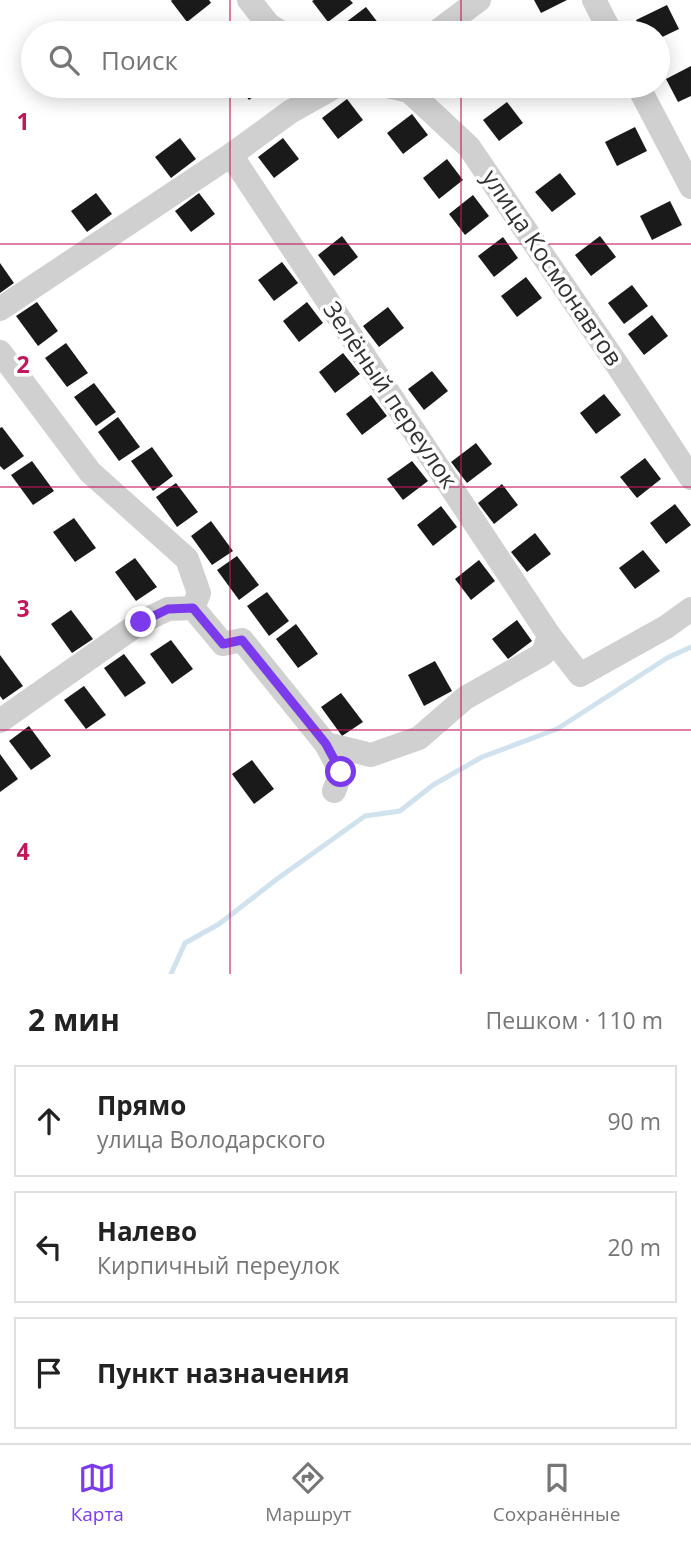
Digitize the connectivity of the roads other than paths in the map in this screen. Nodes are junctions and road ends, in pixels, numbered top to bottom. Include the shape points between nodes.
1 (249, 0) edge
2 (479, 0) edge
3 (594, 0) edge
4 (266, 21) edge
5 (451, 21) edge
6 (605, 21) edge
7 (315, 98) edge
8 (416, 98) edge
9 (644, 98) edge
10 (231, 155) junction
11 (691, 187) edge
12 (0, 309) edge
13 (0, 352) edge
14 (691, 478) edge
15 (193, 608) junction
16 (691, 609) edge
17 (549, 635) junction
18 (1, 719) edge
19 (326, 744) junction
20 (334, 791) dead end

1 - 4 street
2 - 5 street
3 - 6 street
7 - 10 street
8 - 14 street, улица Космонавтов via 469,147
9 - 11 street
10 - 12 street
10 - 17 street, Зелёный переулок
13 - 15 street via 90,472 187,559 199,593
15 - 18 street via 168,609 141,622
15 - 19 street via 223,644 242,640
16 - 17 street, Зелёный переулок via 580,675
17 - 19 street via 543,654 465,698 419,738 371,755
19 - 20 street via 341,772

